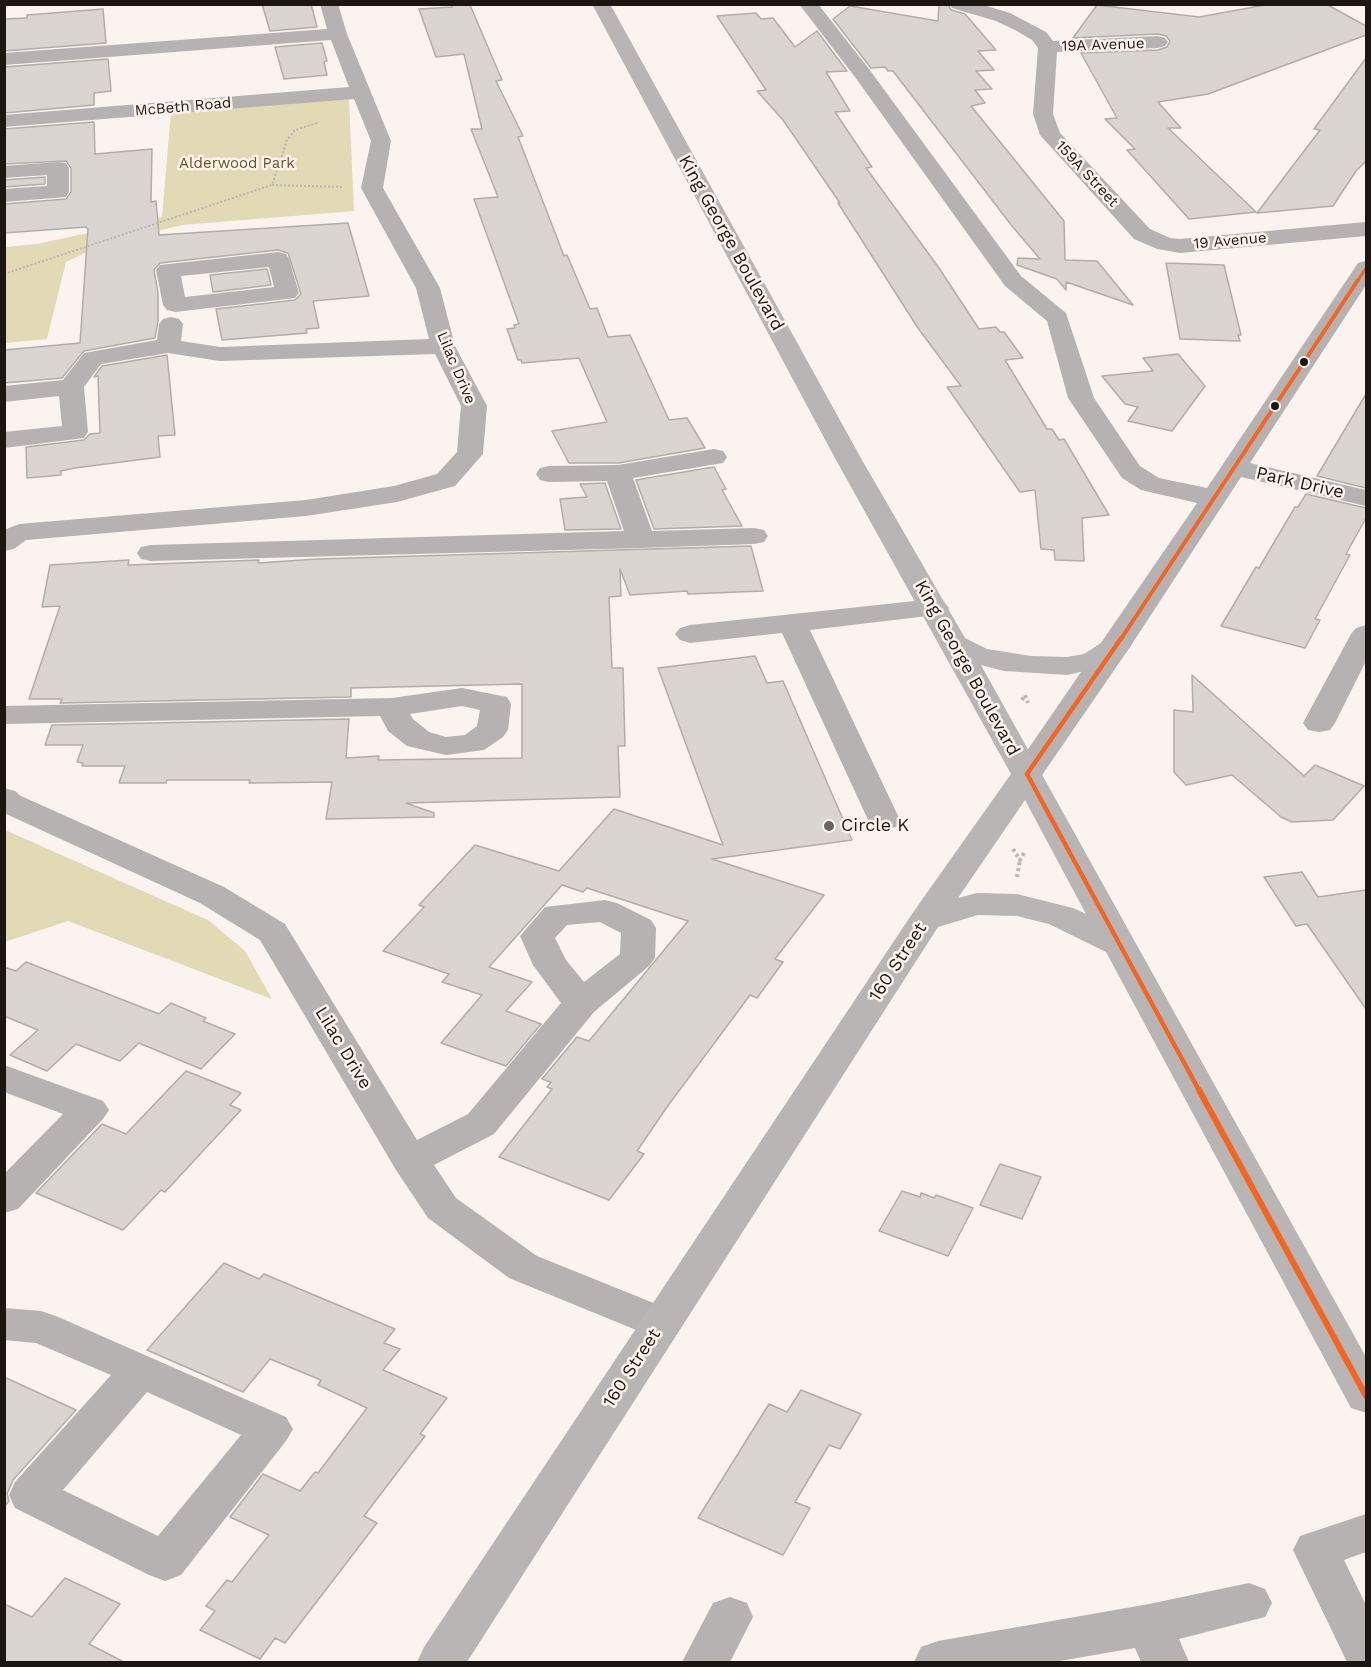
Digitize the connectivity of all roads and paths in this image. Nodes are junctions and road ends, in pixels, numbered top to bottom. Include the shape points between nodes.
1 (328, 4) edge
2 (601, 4) edge
3 (808, 4) edge
4 (958, 4) edge
5 (338, 34) junction
6 (1158, 42) dead end
7 (1048, 47) junction
8 (4, 59) edge
9 (361, 92) junction
10 (327, 119) dead end
11 (4, 121) edge
12 (4, 172) edge
13 (272, 185) junction
14 (348, 187) dead end
15 (4, 196) edge
16 (1366, 229) edge
17 (1295, 236) junction
18 (1165, 244) joint
19 (1364, 272) edge
20 (4, 274) edge
21 (175, 305) junction
22 (168, 346) junction
23 (443, 346) junction
24 (71, 387) junction
25 (4, 394) edge
26 (4, 440) edge
27 (714, 457) dead end
28 (1233, 467) junction
29 (618, 472) junction
30 (549, 474) dead end
31 (1214, 498) junction
32 (1366, 498) edge
33 (285, 510) junction
34 (754, 536) dead end
35 (640, 540) junction
36 (4, 543) edge
37 (269, 550) junction
38 (151, 553) dead end
39 (934, 608) junction
40 (792, 623) junction
41 (690, 633) dead end
42 (1366, 634) edge
43 (955, 644) junction
44 (1115, 647) junction
45 (392, 706) dead end
46 (4, 715) edge
47 (1319, 723) dead end
48 (1026, 774) junction
49 (4, 798) edge
50 (884, 820) dead end
51 (1013, 849) dead end
52 (1024, 853) dead end
53 (926, 919) junction
54 (1120, 945) junction
55 (581, 1003) dead end
56 (4, 1078) edge
57 (411, 1160) junction
58 (4, 1198) edge
59 (661, 1323) junction
60 (4, 1324) edge
61 (141, 1370) junction
62 (1366, 1396) edge
63 (1366, 1533) edge
64 (1249, 1603) dead end
65 (730, 1617) dead end
66 (1157, 1644) edge
67 (1366, 1653) edge
68 (441, 1662) edge
69 (706, 1662) edge
70 (938, 1662) edge

1 - 5 street, Lilac Drive
2 - 39 main road, King George Boulevard
3 - 31 street via 1013,281 1058,318 1080,398 1131,472 1150,484
4 - 7 street via 1012,21 1039,36
5 - 8 street
5 - 9 street, Lilac Drive
6 - 7 street, 19A Avenue
7 - 18 street, 159A Street via 1043,114 1050,135 1142,234
9 - 11 street, McBeth Road
9 - 23 street, Lilac Drive via 381,141 372,188 428,288
10 - 13 path via 295,130 287,140
12 - 15 street via 58,168 58,192
13 - 14 path
13 - 20 path
16 - 17 street, 19 Avenue
17 - 18 street, 19 Avenue
17 - 19 street, 19 Avenue via 1337,247
19 - 28 street, 160 Street
21 - 21 street via 287,293 278,259 168,270
21 - 22 street
22 - 23 street via 220,354
22 - 24 street via 93,358
23 - 33 street, Lilac Drive via 474,406 470,454 446,480 397,494
24 - 25 street
24 - 26 street via 75,432
27 - 29 street
28 - 31 street, 160 Street
28 - 32 street, Park Drive
29 - 30 street
29 - 35 street
31 - 44 street, 160 Street
33 - 36 street, Lilac Drive via 19,532
33 - 37 street
34 - 35 street
35 - 37 street
37 - 38 street
39 - 40 street
39 - 43 main road, King George Boulevard
40 - 41 street
40 - 50 street
42 - 47 street
43 - 44 main road via 976,655 1004,662 1067,666 1093,661
43 - 48 main road, King George Boulevard
44 - 48 street, 160 Street
45 - 46 street
48 - 53 main road, 160 Street
48 - 54 main road, King George Boulevard
49 - 57 street, Lilac Drive via 212,896 273,932
51 - 52 path via 1020,860
53 - 54 main road via 977,904 1017,904 1061,916
53 - 59 main road, 160 Street
54 - 62 main road, King George Boulevard
55 - 57 street via 481,1124
56 - 58 street via 90,1110
57 - 59 street, Lilac Drive via 442,1208 523,1267
59 - 68 main road, 160 Street
60 - 61 street via 41,1327
61 - 61 street via 271,1429 165,1561 31,1495
63 - 67 street via 1316,1550
64 - 66 street
65 - 69 street
66 - 70 street

